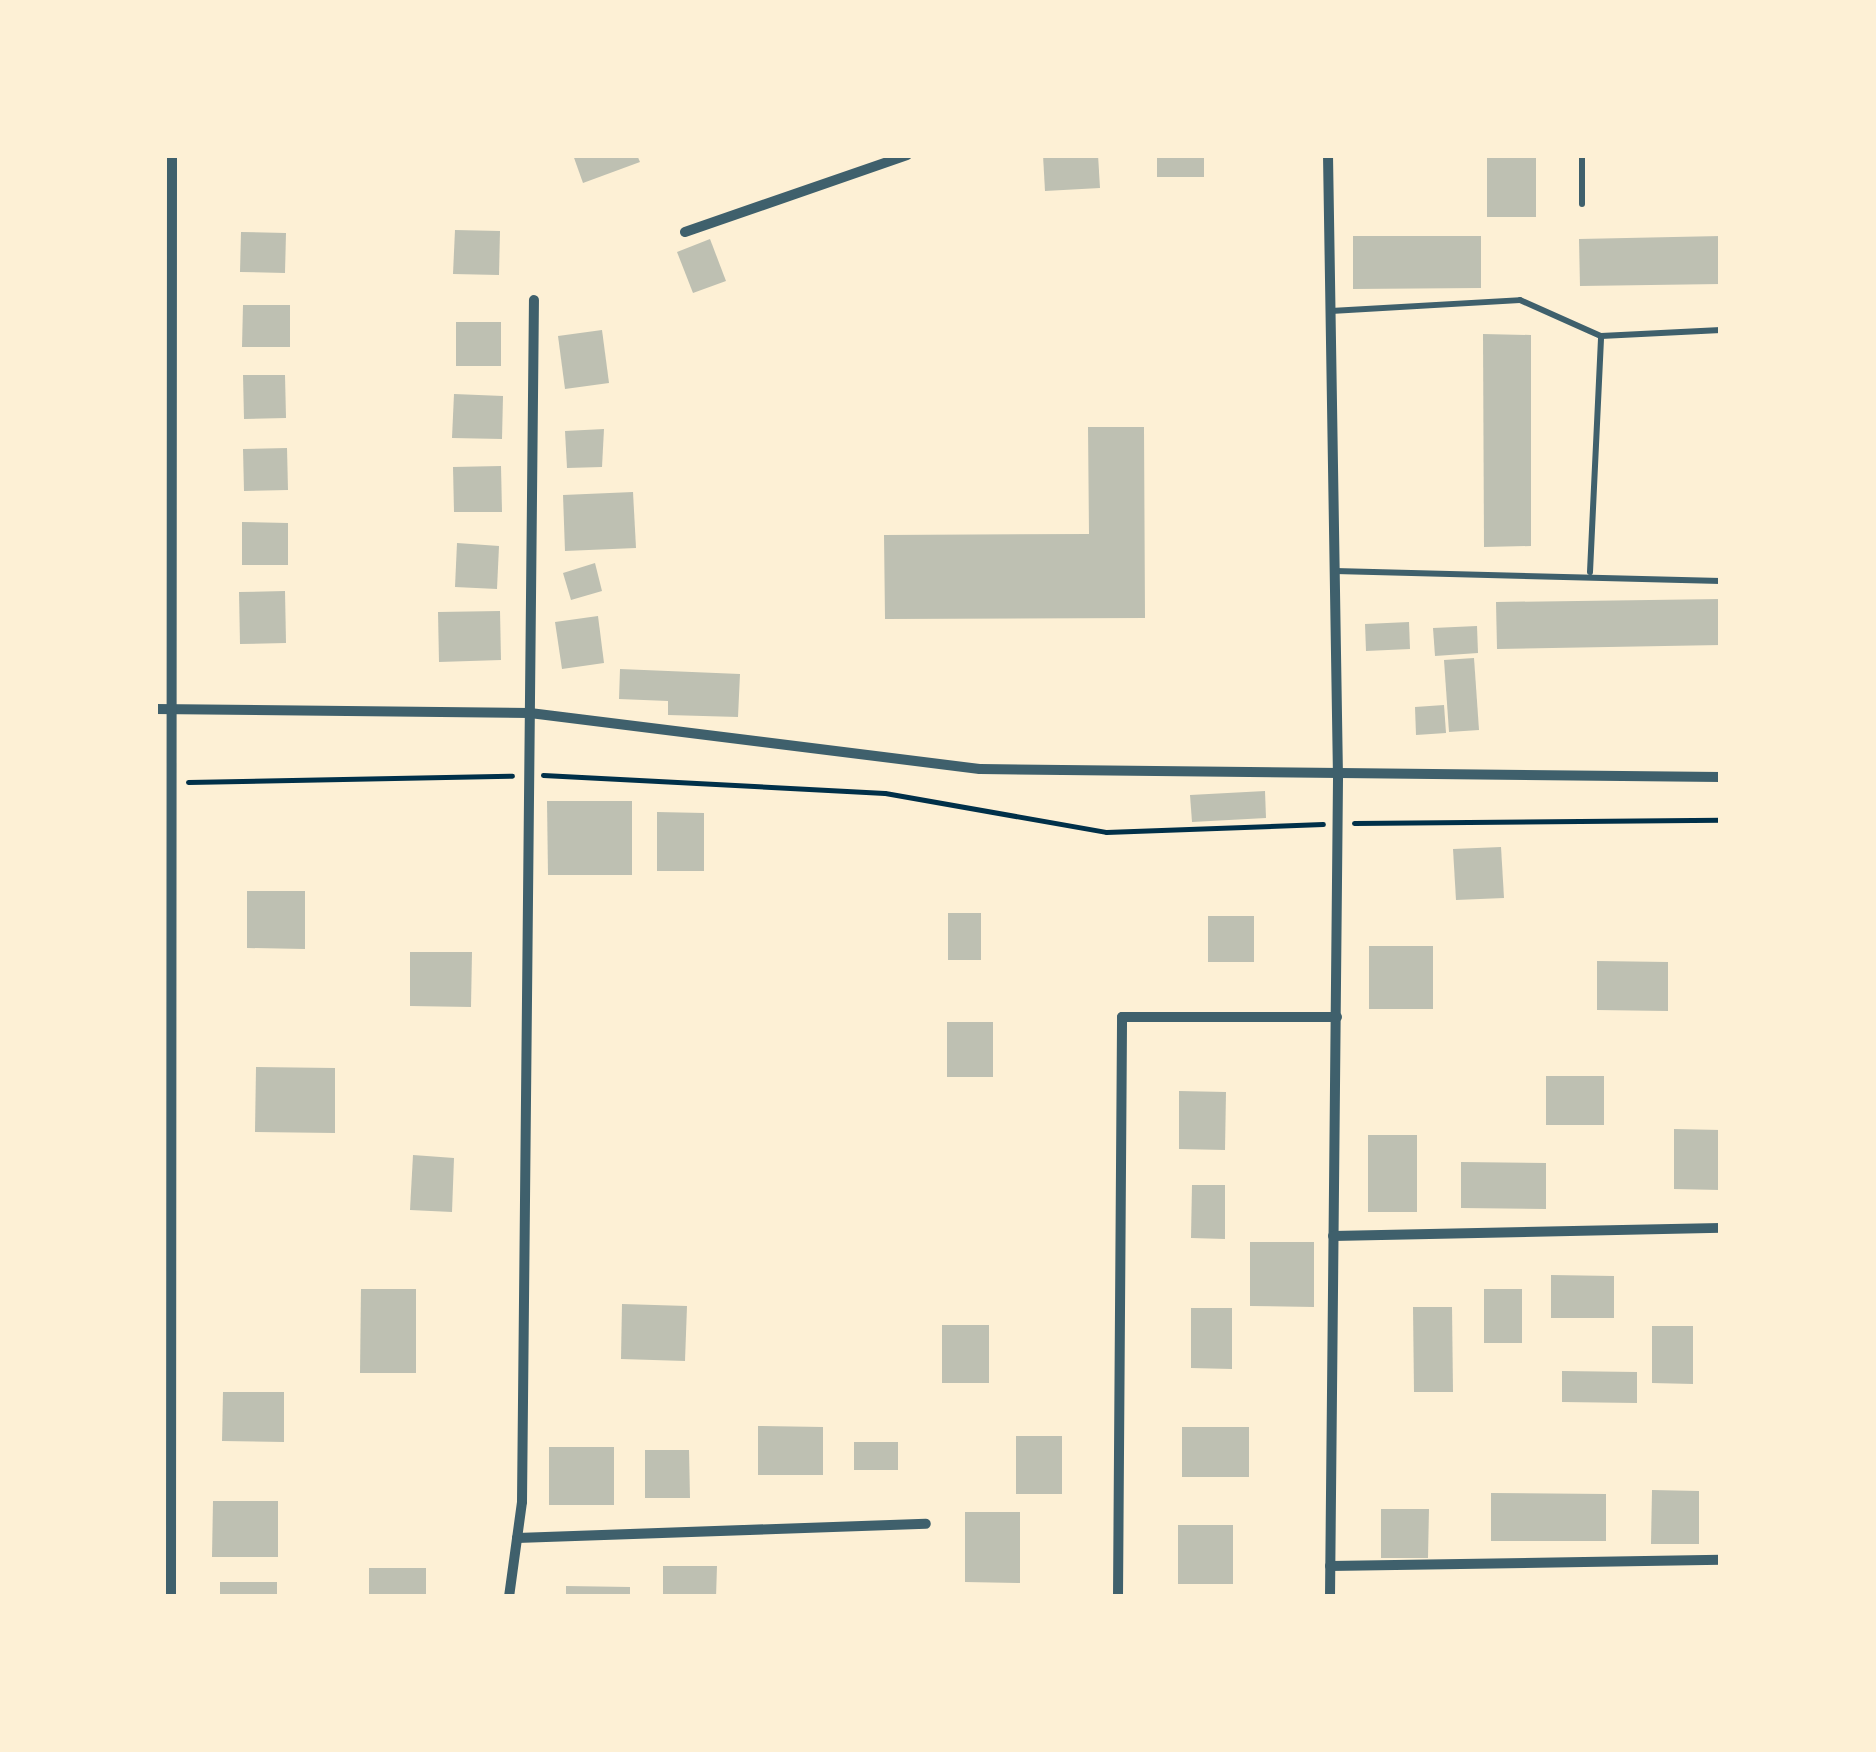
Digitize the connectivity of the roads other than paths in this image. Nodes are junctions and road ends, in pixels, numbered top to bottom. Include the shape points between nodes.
1 (172, 155) edge
2 (907, 155) edge
3 (1328, 155) edge
4 (1582, 155) edge
5 (1582, 204) dead end
6 (685, 232) dead end
7 (534, 300) dead end
8 (1331, 311) junction
9 (1721, 330) edge
10 (1601, 336) junction
11 (1335, 572) junction
12 (1590, 572) junction
13 (1721, 581) edge
14 (155, 709) edge
15 (173, 709) junction
16 (530, 713) junction
17 (1721, 777) edge
18 (1338, 779) junction
19 (1336, 1017) junction
20 (1721, 1228) edge
21 (1333, 1236) junction
22 (926, 1524) dead end
23 (516, 1538) junction
24 (1721, 1560) edge
25 (1330, 1566) junction
26 (172, 1597) edge
27 (510, 1597) edge
28 (1118, 1597) edge
29 (1330, 1597) edge

1 - 15 street
2 - 6 street
3 - 8 street
4 - 5 lane
7 - 16 street
8 - 10 lane via 1520,300
8 - 11 street
9 - 10 lane
10 - 12 lane
11 - 12 lane
11 - 18 street
12 - 13 lane
14 - 15 street
15 - 16 street
15 - 26 street
16 - 18 street via 980,769
16 - 23 street
17 - 18 street
18 - 19 street
19 - 21 street
19 - 28 street via 1122,1017
20 - 21 street
21 - 25 street
22 - 23 street
23 - 27 street
24 - 25 street
25 - 29 street

